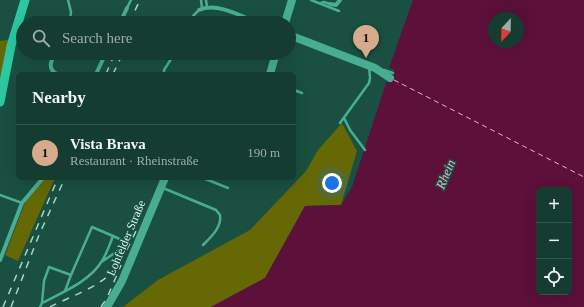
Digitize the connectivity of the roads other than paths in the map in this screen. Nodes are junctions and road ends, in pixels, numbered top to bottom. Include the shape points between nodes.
1 (25, 0) edge
2 (68, 0) edge
3 (130, 0) edge
4 (201, 0) edge
5 (206, 0) edge
6 (291, 0) edge
7 (311, 0) edge
8 (340, 0) edge
9 (320, 3) junction
10 (330, 4) joint
11 (127, 8) joint
12 (202, 8) junction
13 (338, 11) dead end
14 (20, 16) edge
15 (71, 16) edge
16 (123, 16) edge
17 (193, 16) edge
18 (240, 16) edge
19 (287, 16) edge
20 (16, 30) edge
21 (296, 38) edge
22 (52, 60) edge
23 (103, 60) edge
24 (170, 60) edge
25 (274, 60) edge
26 (372, 66) junction
27 (54, 72) edge
28 (97, 72) edge
29 (164, 72) edge
30 (271, 72) edge
31 (392, 75) dead end
32 (296, 91) edge
33 (302, 93) dead end
34 (0, 102) edge
35 (344, 118) junction
36 (340, 123) dead end
37 (365, 150) dead end
38 (40, 180) edge
39 (164, 180) edge
40 (208, 180) edge
41 (161, 187) junction
42 (228, 188) dead end
43 (0, 195) edge
44 (22, 203) junction
45 (113, 236) junction
46 (203, 245) dead end
47 (0, 260) edge
48 (103, 260) junction
49 (71, 275) junction
50 (64, 292) junction
51 (42, 303) junction
52 (40, 307) edge
53 (107, 307) edge

1 - 14 main road
2 - 15 lane
3 - 11 lane
4 - 12 lane
5 - 12 lane
6 - 19 street
7 - 9 lane
8 - 10 street via 336,5
9 - 10 lane
9 - 13 lane
11 - 16 street
12 - 17 lane
12 - 18 street via 221,9
20 - 34 main road
21 - 26 street
22 - 27 street via 50,66
23 - 28 street
24 - 29 lane
25 - 30 street
26 - 31 street
26 - 35 lane via 369,83
32 - 33 lane
35 - 36 lane
35 - 37 lane
38 - 44 street
39 - 41 street, Lohfelder Straße
40 - 42 lane
41 - 46 lane via 216,210 220,215 217,229
41 - 53 street, Lohfelder Straße via 122,281
43 - 44 lane
44 - 47 street
45 - 48 lane
45 - 48 lane via 124,241 126,245
45 - 49 lane via 92,227
48 - 50 lane via 88,276
49 - 50 lane
49 - 51 lane via 49,267 44,281
50 - 51 lane
51 - 52 lane

